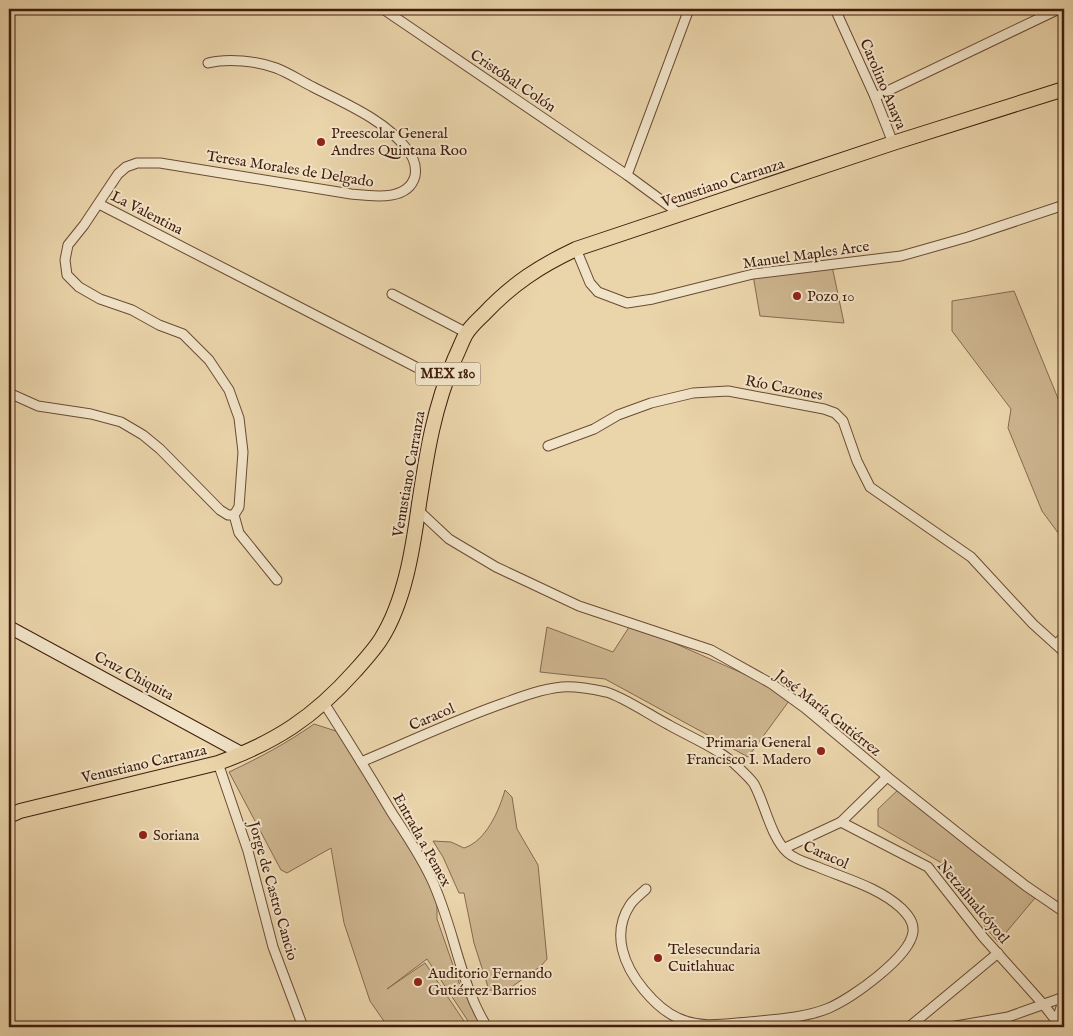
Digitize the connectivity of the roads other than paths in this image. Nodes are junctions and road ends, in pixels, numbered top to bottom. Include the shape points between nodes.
1 (383, 9) edge
2 (689, 9) edge
3 (835, 9) edge
4 (1059, 9) edge
5 (208, 64) dead end
6 (1064, 89) edge
7 (875, 97) junction
8 (893, 143) junction
9 (627, 176) junction
10 (99, 204) junction
11 (1064, 205) edge
12 (680, 214) junction
13 (576, 248) junction
14 (392, 294) dead end
15 (467, 333) junction
16 (445, 382) junction
17 (9, 393) edge
18 (548, 446) dead end
19 (418, 511) junction
20 (234, 514) junction
21 (277, 580) dead end
22 (9, 627) edge
23 (1064, 636) edge
24 (1057, 644) junction
25 (1064, 652) edge
26 (324, 703) junction
27 (243, 754) junction
28 (361, 762) junction
29 (218, 763) junction
30 (887, 777) junction
31 (9, 816) edge
32 (841, 822) junction
33 (785, 848) junction
34 (646, 889) dead end
35 (1064, 912) edge
36 (998, 953) junction
37 (1064, 997) edge
38 (1044, 1004) junction
39 (1059, 1025) edge
40 (303, 1027) edge
41 (487, 1027) edge
42 (909, 1027) edge
43 (950, 1027) edge

1 - 9 street, Cristóbal Colón
2 - 9 street
3 - 7 street, Carolino Anaya
4 - 7 street
5 - 10 street, Teresa Morales de Delgado via 216,61 252,62 275,68 358,110 405,146 414,159 416,172 413,181 399,193 379,196 160,163 136,163 118,174
6 - 8 main road, Venustiano Carranza / MEX 180
7 - 8 street, Carolino Anaya
8 - 12 main road, Venustiano Carranza / MEX 180
9 - 12 street, Cristóbal Colón
10 - 16 street, La Valentina
10 - 20 street, La Valentina via 68,245 67,274 79,287 100,299 182,334 209,360 229,390 239,418 242,460 239,507
11 - 13 street, Manuel Maples Arce via 901,256 753,274 627,303 598,292 590,283
12 - 13 main road, Venustiano Carranza / MEX 180
13 - 15 main road, Venustiano Carranza / MEX 180 via 520,280
14 - 15 street
15 - 16 main road, Venustiano Carranza / MEX 180
16 - 19 main road, Venustiano Carranza / MEX 180 via 430,434
17 - 20 street via 38,406 121,422 160,449 220,510
18 - 24 street, Río Cazones via 651,402 692,393 728,391 835,413 843,421 870,487 971,557 1033,624
19 - 26 main road, Venustiano Carranza / MEX 180 via 408,572 381,638
19 - 30 street, José María Gutiérrez via 449,539 496,568 579,606 711,650 730,660 805,708
20 - 21 street via 239,532
22 - 27 street, Cruz Chiquita
23 - 24 street
24 - 25 street, Río Cazones
26 - 27 main road, Venustiano Carranza / MEX 180 via 296,726
26 - 28 street, Entrada a Pemex
27 - 29 main road, Venustiano Carranza / MEX 180
28 - 33 street, Caracol via 484,710 546,689 564,687 609,693 737,766 752,781 772,828
28 - 41 street, Entrada a Pemex via 431,877 469,988
29 - 31 main road, Venustiano Carranza / MEX 180
29 - 40 street, Jorge de Castro Cancio via 248,851 273,947
30 - 32 street
30 - 35 street, José María Gutiérrez
32 - 33 street
32 - 36 street, Netzahualcóyotl via 928,867
33 - 34 street, Caracol via 799,859 871,888 911,919 913,930 909,944 895,961 864,987 829,1008 798,1016 711,1026 677,1018 660,1008 636,981 620,940 631,904
36 - 38 street, Netzahualcóyotl
36 - 42 street
37 - 38 street
37 - 39 street
38 - 39 street, Netzahualcóyotl
38 - 43 street via 1008,1017

